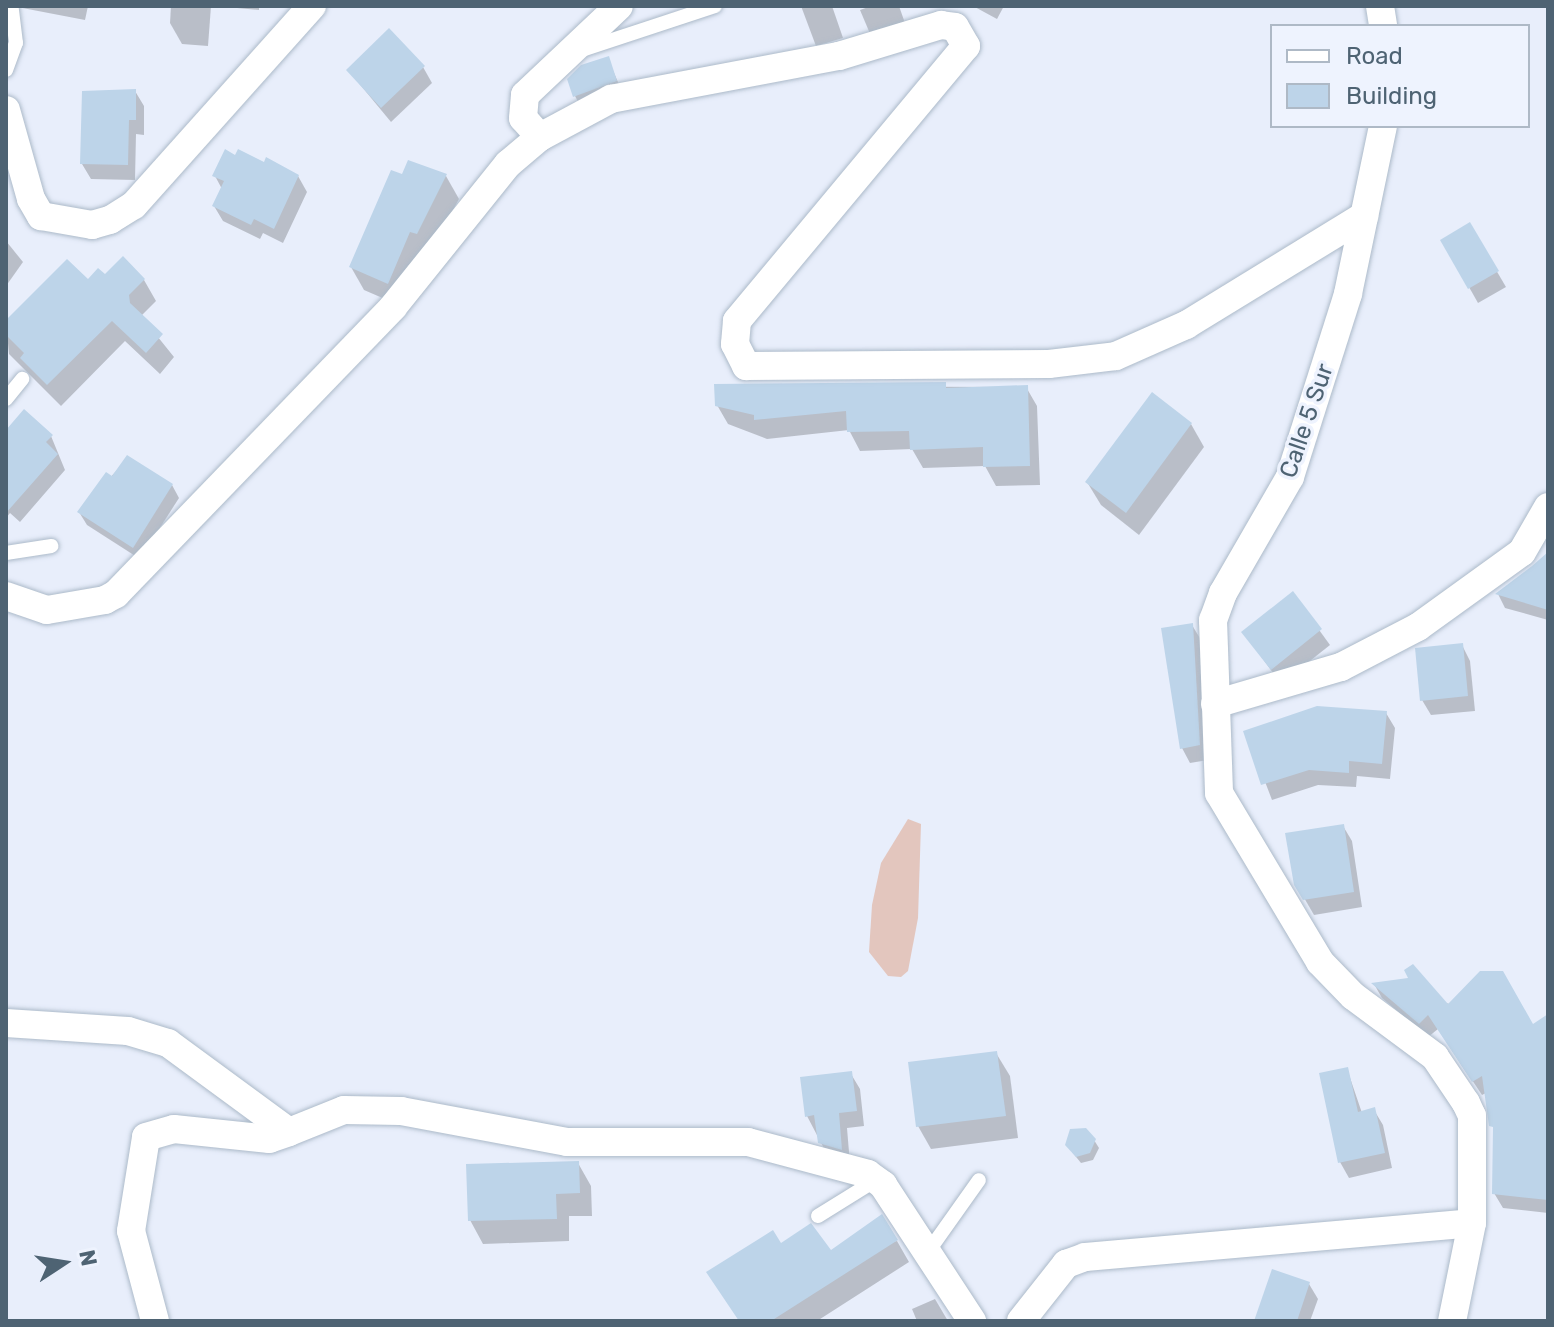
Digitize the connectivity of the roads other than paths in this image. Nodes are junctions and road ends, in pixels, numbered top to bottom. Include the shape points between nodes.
1 (312, 6) edge
2 (619, 6) edge
3 (715, 6) edge
4 (12, 8) edge
5 (565, 55) junction
6 (6, 70) edge
7 (6, 110) edge
8 (1383, 128) edge
9 (540, 137) junction
10 (1364, 216) junction
11 (22, 379) dead end
12 (6, 399) edge
13 (1548, 507) edge
14 (51, 546) dead end
15 (6, 553) edge
16 (6, 596) edge
17 (1215, 704) junction
18 (6, 1023) edge
19 (289, 1132) junction
20 (876, 1180) junction
21 (979, 1180) dead end
22 (818, 1216) dead end
23 (1472, 1223) junction
24 (928, 1252) junction
25 (155, 1321) edge
26 (972, 1321) edge
27 (1021, 1321) edge
28 (1452, 1321) edge

1 - 7 street via 134,205 110,220 92,225 41,216 31,199
2 - 5 street
3 - 5 lane
4 - 6 lane via 16,43
5 - 9 street via 536,81 520,106
8 - 10 street, Calle 5 Sur
9 - 10 street via 611,99 839,56 941,25 955,27 966,46 957,59 737,321 735,344 746,366 1049,364 1116,356 1186,325
9 - 16 street via 508,164 393,307 282,427 116,594 47,610
10 - 17 street, Calle 5 Sur via 1348,294 1290,477 1213,620
11 - 12 lane
13 - 17 street via 1522,552 1418,627 1341,667
14 - 15 lane
17 - 23 street, Calle 5 Sur via 1219,793 1289,915 1320,962 1353,996 1435,1057 1466,1103 1472,1116
18 - 19 street via 128,1031 168,1043
19 - 20 street via 344,1110 401,1111 567,1142 748,1142
19 - 25 street via 269,1139 174,1129 146,1137 131,1231
20 - 22 lane
20 - 24 street
21 - 24 lane
23 - 27 street via 1085,1257 1066,1264
23 - 28 street, Calle 5 Sur
24 - 26 street

